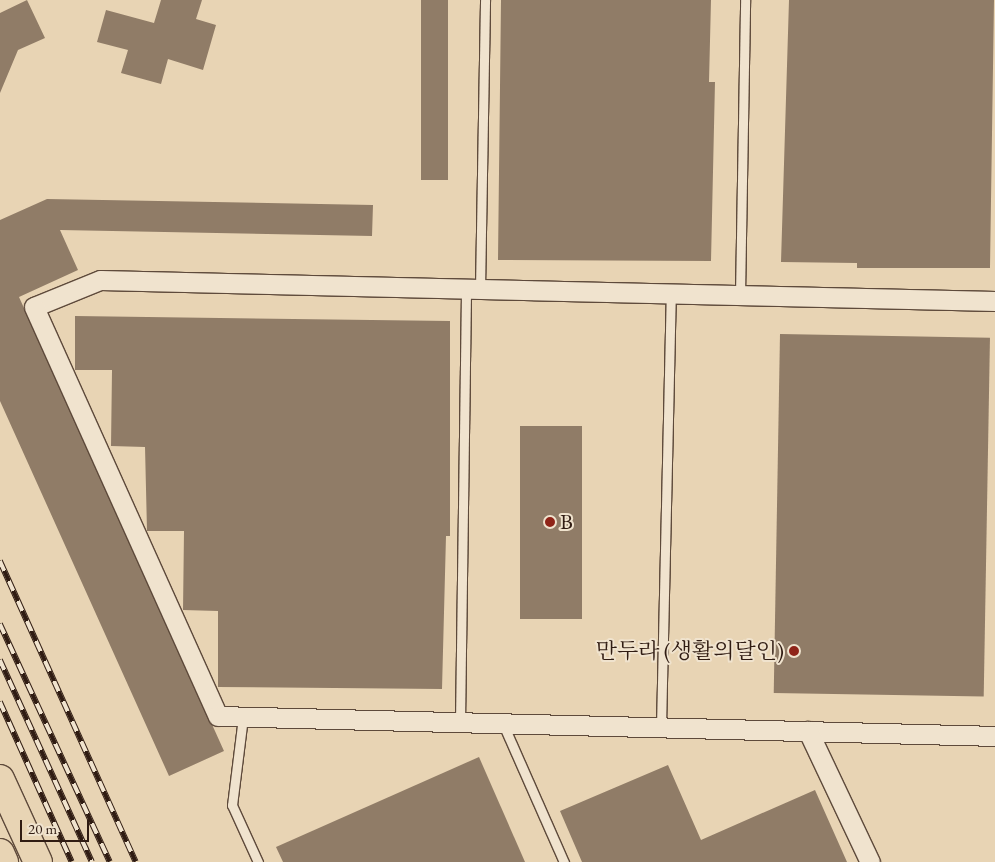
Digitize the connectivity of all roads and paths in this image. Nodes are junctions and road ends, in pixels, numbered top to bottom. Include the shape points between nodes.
1 (484, 0) edge
2 (745, 0) edge
3 (473, 289) junction
4 (671, 293) junction
5 (740, 295) junction
6 (995, 301) edge
7 (243, 716) junction
8 (460, 722) junction
9 (503, 724) junction
10 (661, 727) junction
11 (808, 731) junction
12 (995, 736) edge
13 (0, 779) edge
14 (0, 853) edge
15 (4, 862) edge
16 (38, 862) edge
17 (258, 862) edge
18 (564, 862) edge
19 (870, 862) edge

1 - 3 lane
2 - 5 lane
3 - 4 street
3 - 7 street via 100,280 34,307 218,716
3 - 8 lane
4 - 5 street
4 - 10 lane
5 - 6 street
7 - 8 street
7 - 17 lane via 232,805
8 - 9 street
9 - 10 street
9 - 18 lane
10 - 11 street
11 - 12 street
11 - 19 street
13 - 16 highway
14 - 15 highway

